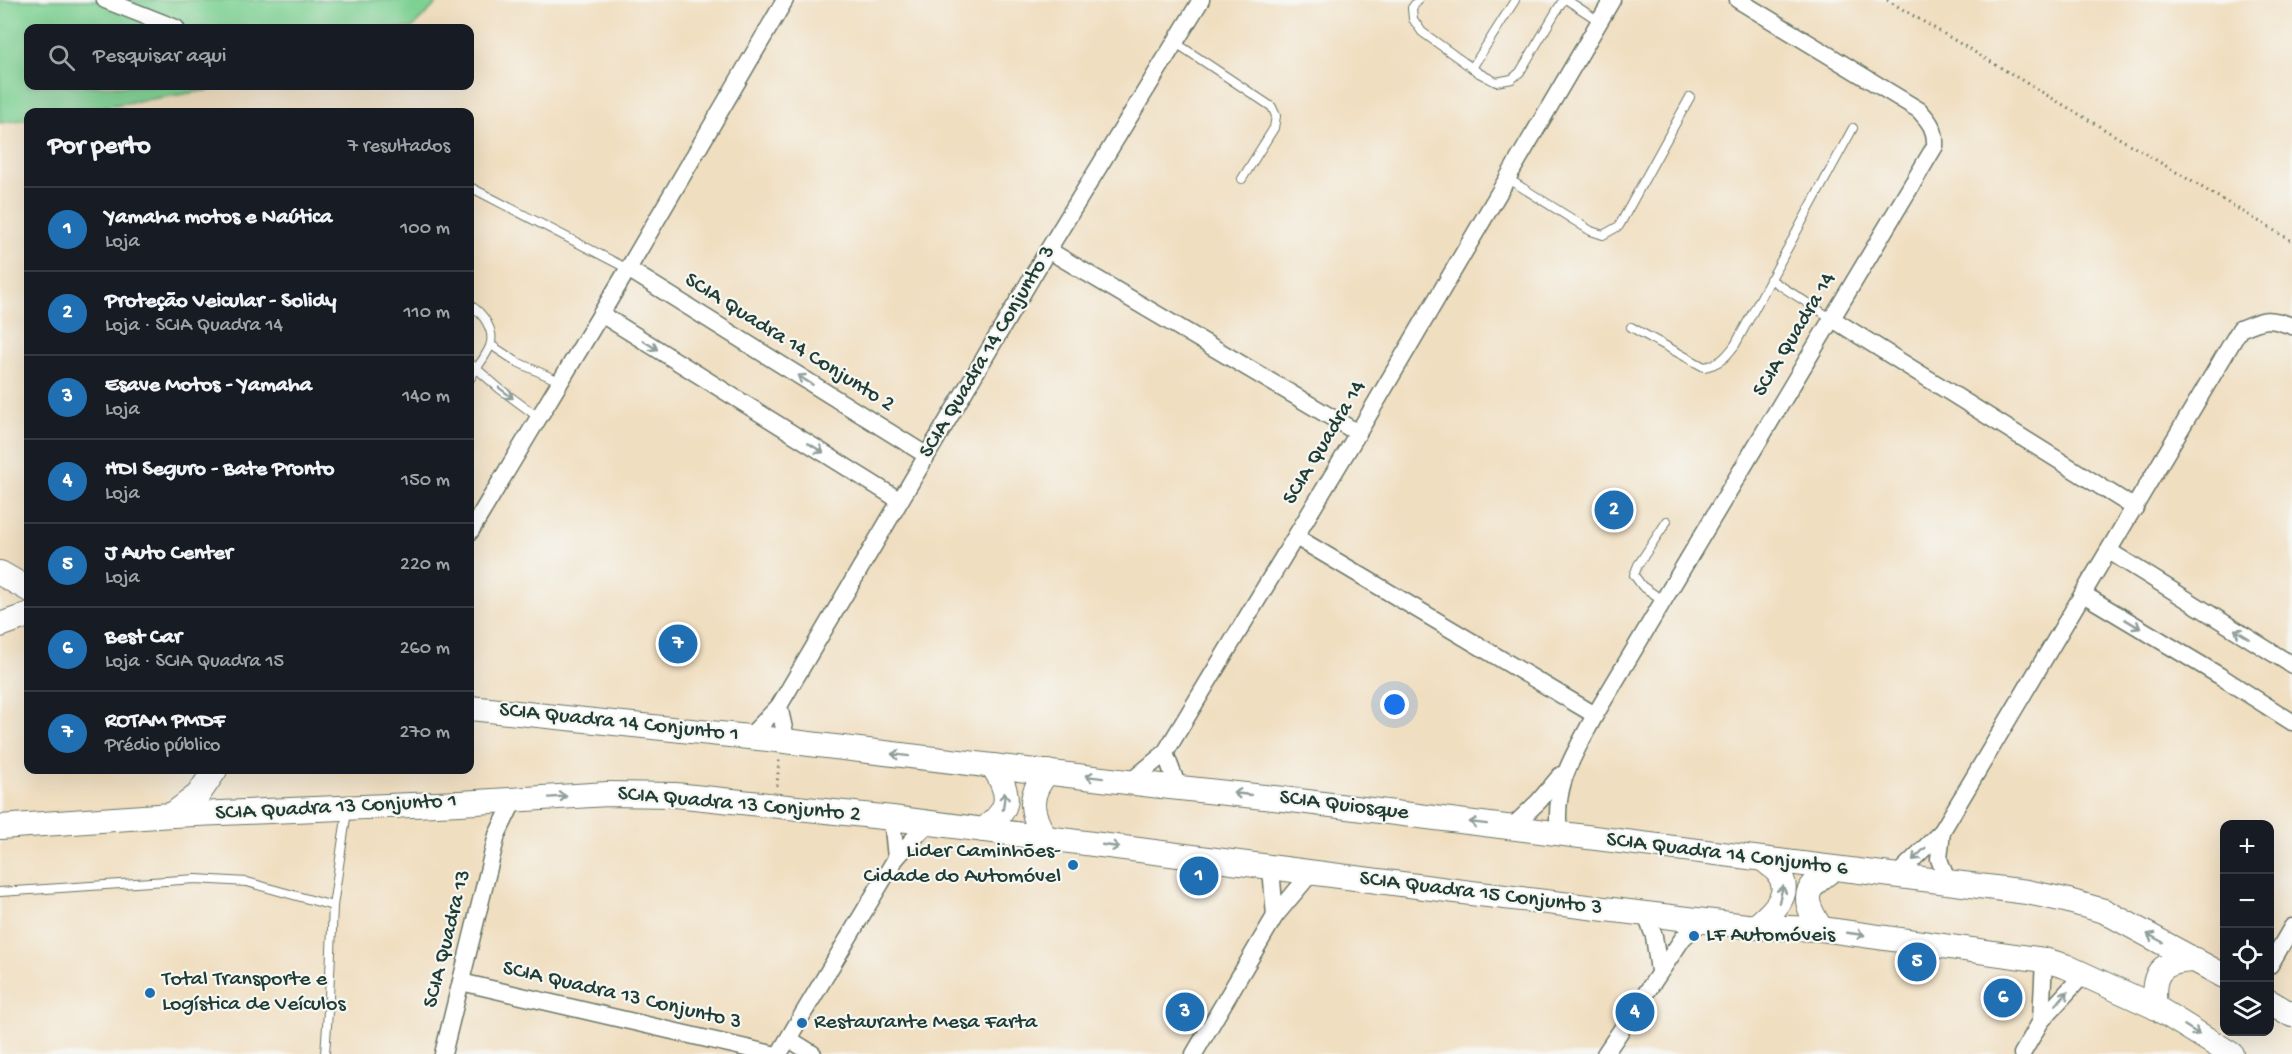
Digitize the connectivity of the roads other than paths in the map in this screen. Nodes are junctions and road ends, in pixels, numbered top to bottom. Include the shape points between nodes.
1 (105, 0) edge
2 (786, 0) edge
3 (1201, 0) edge
4 (1418, 0) edge
5 (1515, 0) edge
6 (1565, 0) edge
7 (1612, 0) edge
8 (1738, 0) edge
9 (1599, 21) junction
10 (166, 24) edge
11 (1176, 43) junction
12 (1472, 68) junction
13 (1690, 97) dead end
14 (1853, 128) dead end
15 (1507, 178) junction
16 (1242, 179) dead end
17 (474, 189) edge
18 (1048, 250) junction
19 (628, 269) junction
20 (1770, 279) junction
21 (474, 309) edge
22 (601, 314) junction
23 (1831, 318) junction
24 (2292, 326) edge
25 (1631, 327) dead end
26 (491, 345) junction
27 (474, 364) edge
28 (474, 366) edge
29 (559, 381) junction
30 (538, 417) junction
31 (1358, 434) junction
32 (926, 455) junction
33 (899, 500) junction
34 (2134, 508) junction
35 (1667, 521) dead end
36 (474, 525) edge
37 (1296, 537) junction
38 (2109, 551) junction
39 (0, 573) edge
40 (24, 587) edge
41 (2083, 594) junction
42 (1664, 601) junction
43 (24, 616) edge
44 (0, 625) edge
45 (2292, 665) edge
46 (779, 706) junction
47 (474, 708) edge
48 (1595, 716) junction
49 (2292, 722) edge
50 (771, 740) junction
51 (1165, 753) junction
52 (993, 766) junction
53 (1568, 767) junction
54 (1048, 772) junction
55 (212, 774) edge
56 (1141, 784) junction
57 (1178, 787) junction
58 (498, 800) junction
59 (348, 808) junction
60 (172, 815) junction
61 (909, 820) junction
62 (5, 823) edge
63 (1512, 827) junction
64 (983, 830) junction
65 (1942, 831) junction
66 (1547, 832) junction
67 (497, 835) junction
68 (1045, 837) junction
69 (896, 858) junction
70 (1764, 860) junction
71 (1833, 869) junction
72 (1291, 870) junction
73 (1907, 877) junction
74 (1948, 883) junction
75 (0, 892) edge
76 (333, 906) junction
77 (1646, 913) junction
78 (1275, 916) junction
79 (1703, 920) junction
80 (1755, 927) junction
81 (2292, 927) edge
82 (1821, 929) junction
83 (2274, 958) edge
84 (2195, 960) junction
85 (2064, 967) junction
86 (1659, 971) junction
87 (2220, 974) edge
88 (461, 982) junction
89 (2274, 1004) edge
90 (2155, 1007) junction
91 (2292, 1015) edge
92 (2041, 1021) junction
93 (789, 1039) junction
94 (324, 1054) edge
95 (443, 1054) edge
96 (772, 1054) edge
97 (779, 1054) edge
98 (813, 1054) edge
99 (1194, 1054) edge
100 (1605, 1054) edge
101 (2022, 1054) edge
102 (2231, 1054) edge

1 - 10 street
2 - 19 street
3 - 11 street, SCIA Quadra 14 Conjunto 3
4 - 12 lane via 1412,8 1413,19 1422,32
5 - 12 lane
6 - 9 lane
6 - 12 lane via 1512,79 1496,82
7 - 9 street, SCIA Quadra 14
8 - 23 street, SCIA Quadra 14 via 1918,110 1936,134 1935,146
9 - 15 street, SCIA Quadra 14
11 - 16 lane via 1272,107 1276,116 1274,128
11 - 18 street, SCIA Quadra 14 Conjunto 3
13 - 15 lane via 1619,226 1603,235
14 - 20 lane
15 - 31 street, SCIA Quadra 14
17 - 19 lane
18 - 31 street
18 - 32 street, SCIA Quadra 14 Conjunto 3
19 - 22 street
32 -> 19 street, SCIA Quadra 14 Conjunto 2
20 - 23 lane
20 - 25 lane via 1735,345 1716,365 1704,367 1695,363
21 - 26 lane via 490,330
22 - 29 street
22 -> 33 street
23 - 34 street
23 - 42 street, SCIA Quadra 14
24 - 34 street via 2273,319 2240,329
26 - 27 lane
26 - 29 lane
28 -> 30 lane
29 - 30 street
30 - 36 street
31 - 37 street, SCIA Quadra 14
32 - 33 street, SCIA Quadra 14 Conjunto 3
33 - 46 street, SCIA Quadra 14 Conjunto 3
34 - 38 street
35 - 42 lane via 1634,575 1642,586
37 - 48 street
37 - 51 street, SCIA Quadra 14
38 - 41 street
45 -> 38 street
39 - 40 main road
41 -> 49 street
41 - 65 street
42 - 48 street, SCIA Quadra 14
43 - 44 main road
46 - 50 street
46 - 50 street, SCIA Quadra 14 Conjunto 3
47 - 50 main road, SCIA Quadra 14 Conjunto 1
48 - 53 street, SCIA Quadra 14
52 -> 50 main road
51 - 56 street, SCIA Quadra 14
51 - 57 street
52 - 54 main road
64 -> 52 main road via 1005,809 1007,794
53 - 63 street, SCIA Quadra 14
53 - 66 street, SCIA Quadra 14
56 -> 54 main road
54 - 68 main road via 1034,792 1033,808
55 - 60 main road via 198,795
56 - 57 main road, SCIA Quiosque
63 -> 57 main road, SCIA Quiosque
58 - 59 main road, SCIA Quadra 13 Conjunto 1
58 -> 61 main road, SCIA Quadra 13 Conjunto 2 via 675,795
58 - 67 street, SCIA Quadra 13
58 - 67 street
59 - 60 main road, SCIA Quadra 13 Conjunto 1
59 - 76 lane
60 - 62 main road, SCIA Quadra 13 Conjunto 1
61 - 64 main road, SCIA Quadra 13 Conjunto 2
61 - 69 street
61 - 69 street
63 - 66 main road, SCIA Quiosque
64 - 68 main road, SCIA Quadra 13 Conjunto 2
65 -> 73 street
65 - 74 street via 1939,859
66 - 70 main road, SCIA Quadra 14 Conjunto 6
67 - 88 street, SCIA Quadra 13
68 -> 72 main road, SCIA Quadra 15 Conjunto 3
69 - 93 street
70 - 71 main road, SCIA Quadra 14 Conjunto 6
80 -> 70 main road via 1773,912 1784,889 1778,869
71 - 73 main road, SCIA Quadra 14 Conjunto 6
71 - 82 main road via 1813,882 1808,893 1812,914
72 - 77 main road, SCIA Quadra 15 Conjunto 3
72 - 78 street
72 - 78 street
73 - 74 main road, SCIA Quadra 14 Conjunto 6
84 -> 74 main road, SCIA Quadra 14 Conjunto 6 via 2104,911 2027,892
75 - 76 lane via 195,879 247,882
76 - 94 lane
77 - 79 main road, SCIA Quadra 15 Conjunto 3
77 - 86 street
78 - 99 street
79 - 80 main road, SCIA Quadra 15 Conjunto 3
79 - 86 street via 1683,938
80 - 82 main road, SCIA Quadra 15 Conjunto 3
81 - 83 street
82 -> 85 main road, SCIA Quadra 15 Conjunto 3
84 - 87 main road, SCIA Quadra 14 Conjunto 6
84 - 90 main road via 2170,963 2160,969 2153,992
85 - 90 main road, SCIA Quadra 15 Conjunto 3
92 -> 85 street
85 - 92 street
86 - 100 street
88 - 95 street, SCIA Quadra 13
88 - 96 street, SCIA Quadra 13 Conjunto 3
89 - 91 main road
90 -> 102 main road, SCIA Quadra 15 Conjunto 3
92 - 101 street
93 - 97 street
93 - 98 street

